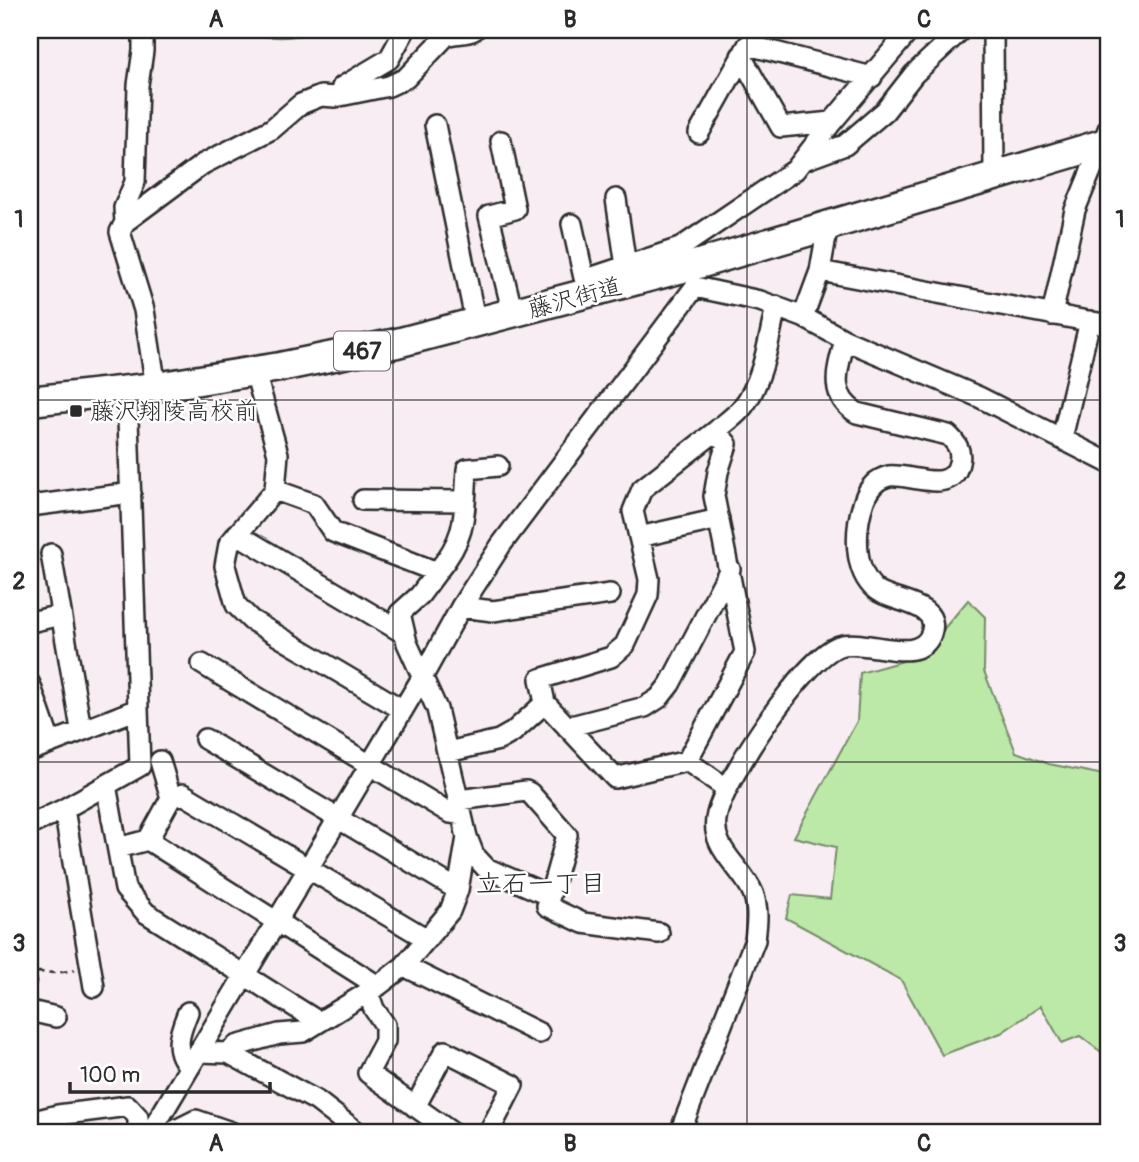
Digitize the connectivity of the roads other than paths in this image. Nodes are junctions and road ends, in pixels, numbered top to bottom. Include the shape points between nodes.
1 (143, 30) edge
2 (405, 30) edge
3 (474, 30) edge
4 (910, 30) edge
5 (961, 30) edge
6 (993, 30) edge
7 (741, 56) junction
8 (872, 77) junction
9 (342, 87) dead end
10 (832, 122) junction
11 (435, 125) dead end
12 (699, 133) dead end
13 (1107, 138) edge
14 (501, 141) dead end
15 (804, 160) junction
16 (995, 176) junction
17 (616, 199) dead end
18 (125, 222) junction
19 (572, 224) dead end
20 (828, 225) junction
21 (626, 266) junction
22 (820, 271) junction
23 (691, 277) junction
24 (596, 284) junction
25 (776, 306) junction
26 (513, 314) junction
27 (1052, 314) junction
28 (803, 317) junction
29 (1100, 323) edge
30 (476, 324) junction
31 (845, 340) junction
32 (255, 372) junction
33 (156, 387) junction
34 (127, 390) junction
35 (30, 401) edge
36 (716, 431) junction
37 (1062, 438) junction
38 (1109, 463) edge
39 (498, 466) dead end
40 (275, 490) junction
41 (131, 493) junction
42 (363, 500) dead end
43 (465, 501) junction
44 (30, 506) edge
45 (719, 519) junction
46 (237, 534) junction
47 (639, 537) junction
48 (51, 554) dead end
49 (730, 569) junction
50 (437, 572) junction
51 (610, 594) dead end
52 (461, 607) junction
53 (61, 615) junction
54 (30, 622) edge
55 (405, 634) junction
56 (202, 664) dead end
57 (423, 677) junction
58 (30, 684) edge
59 (545, 703) junction
60 (138, 709) junction
61 (403, 710) junction
62 (568, 727) junction
63 (81, 729) junction
64 (205, 739) dead end
65 (50, 742) junction
66 (30, 751) edge
67 (449, 752) junction
68 (160, 761) dead end
69 (687, 761) junction
70 (369, 765) junction
71 (106, 785) junction
72 (726, 788) junction
73 (171, 798) junction
74 (461, 808) junction
75 (64, 809) junction
76 (337, 820) junction
77 (30, 825) edge
78 (467, 837) junction
79 (148, 840) junction
80 (118, 848) junction
81 (307, 869) junction
82 (458, 890) junction
83 (550, 896) junction
84 (275, 923) junction
85 (659, 933) dead end
86 (427, 939) junction
87 (404, 966) junction
88 (87, 975) road end
89 (246, 975) junction
90 (373, 989) junction
91 (30, 1012) edge
92 (188, 1012) dead end
93 (56, 1017) dead end
94 (319, 1022) junction
95 (540, 1033) dead end
96 (228, 1053) junction
97 (195, 1060) junction
98 (415, 1107) junction
99 (30, 1122) edge
100 (138, 1132) edge
101 (151, 1132) edge
102 (172, 1132) edge
103 (231, 1132) edge
104 (357, 1132) edge
105 (451, 1132) edge
106 (489, 1132) edge
107 (680, 1132) edge

1 - 18 street via 137,164 124,208
2 - 9 street via 389,59
3 - 18 street via 446,36 415,71 389,86 321,96 301,104 272,129 203,164
4 - 8 street
5 - 15 street via 914,74 885,111 845,145
6 - 16 street
7 - 8 street via 748,45
7 - 10 street via 781,127
7 - 12 street
8 - 10 street
10 - 15 street
11 - 30 street
13 - 16 highway, 藤沢街道 / 467
13 - 27 street via 1075,210
14 - 26 street via 515,209 489,216
15 - 21 street via 680,248
16 - 20 highway, 藤沢街道 / 467
17 - 21 street
18 - 33 street via 120,232 144,310
19 - 24 street via 584,278
20 - 22 street
20 - 23 highway, 藤沢街道 / 467
21 - 24 street
22 - 27 street
22 - 28 street
23 - 24 highway, 藤沢街道 / 467
23 - 25 street
23 - 52 street
24 - 26 highway, 藤沢街道 / 467
25 - 28 street
25 - 36 street via 763,364 750,395 741,410
26 - 30 highway, 藤沢街道 / 467
27 - 29 street
28 - 31 street
29 - 37 street
30 - 32 highway, 藤沢街道 / 467
31 - 37 street
31 - 72 street via 837,370 844,405 857,413 948,435 959,450 957,469 943,480 897,476 880,480 867,493 859,522 859,556 868,581 882,594 924,610 933,629 925,644 911,650 856,644 826,653 786,696
32 - 33 highway, 藤沢街道 / 467
32 - 40 street via 278,454
33 - 34 highway, 藤沢街道 / 467
34 - 35 highway, 藤沢街道 / 467
34 - 41 street
36 - 45 street via 727,444 714,496
36 - 47 street via 642,489 633,511
37 - 38 street
39 - 43 street via 467,469
40 - 46 street
40 - 50 street via 314,504 333,532
41 - 44 street
41 - 60 street
42 - 43 street
43 - 50 street via 462,533
45 - 47 street
45 - 49 street
46 - 55 street
46 - 61 street via 229,544 225,566 236,605 251,620
47 - 59 street via 648,595 625,645 611,657 540,679
48 - 53 street
49 - 62 street via 659,698 645,707
49 - 69 street via 745,652
50 - 55 street via 421,595 400,613
51 - 52 street via 493,611
52 - 57 street
53 - 54 street
53 - 63 street
55 - 57 street
56 - 70 street
57 - 61 street
57 - 67 street via 438,709
58 - 65 street
59 - 62 street
59 - 67 street via 506,736
60 - 63 street
60 - 71 street via 140,766
61 - 70 street
62 - 69 street via 615,778
63 - 65 street
64 - 76 street
65 - 66 street
67 - 74 street
68 - 73 street
69 - 72 street
70 - 74 street via 450,813
70 - 76 street
71 - 75 street
71 - 80 street
72 - 107 street via 715,832 752,892 758,916 755,940
73 - 79 street
73 - 81 street via 183,794
74 - 78 street
74 - 83 street via 530,793 567,835
75 - 77 street
75 - 88 street
76 - 81 street
76 - 82 street
78 - 82 street
78 - 83 street via 486,868
79 - 80 street
79 - 84 street
80 - 89 street via 125,889 146,914
81 - 84 street
81 - 86 street
82 - 86 street via 450,911
83 - 85 street via 547,906 583,923
84 - 89 street
84 - 90 street
86 - 87 street
87 - 90 street
87 - 95 street
89 - 94 street
89 - 97 street
90 - 94 street
90 - 98 street via 374,1009 384,1025 386,1041 368,1073
91 - 93 street
92 - 97 street via 179,1035 181,1059
94 - 96 street via 303,1032 236,1046
96 - 97 street
96 - 104 street via 317,1101
97 - 101 street
98 - 105 street
98 - 106 street via 445,1051 513,1085
99 - 100 street via 128,1106 138,1117
102 - 103 street via 196,1120

